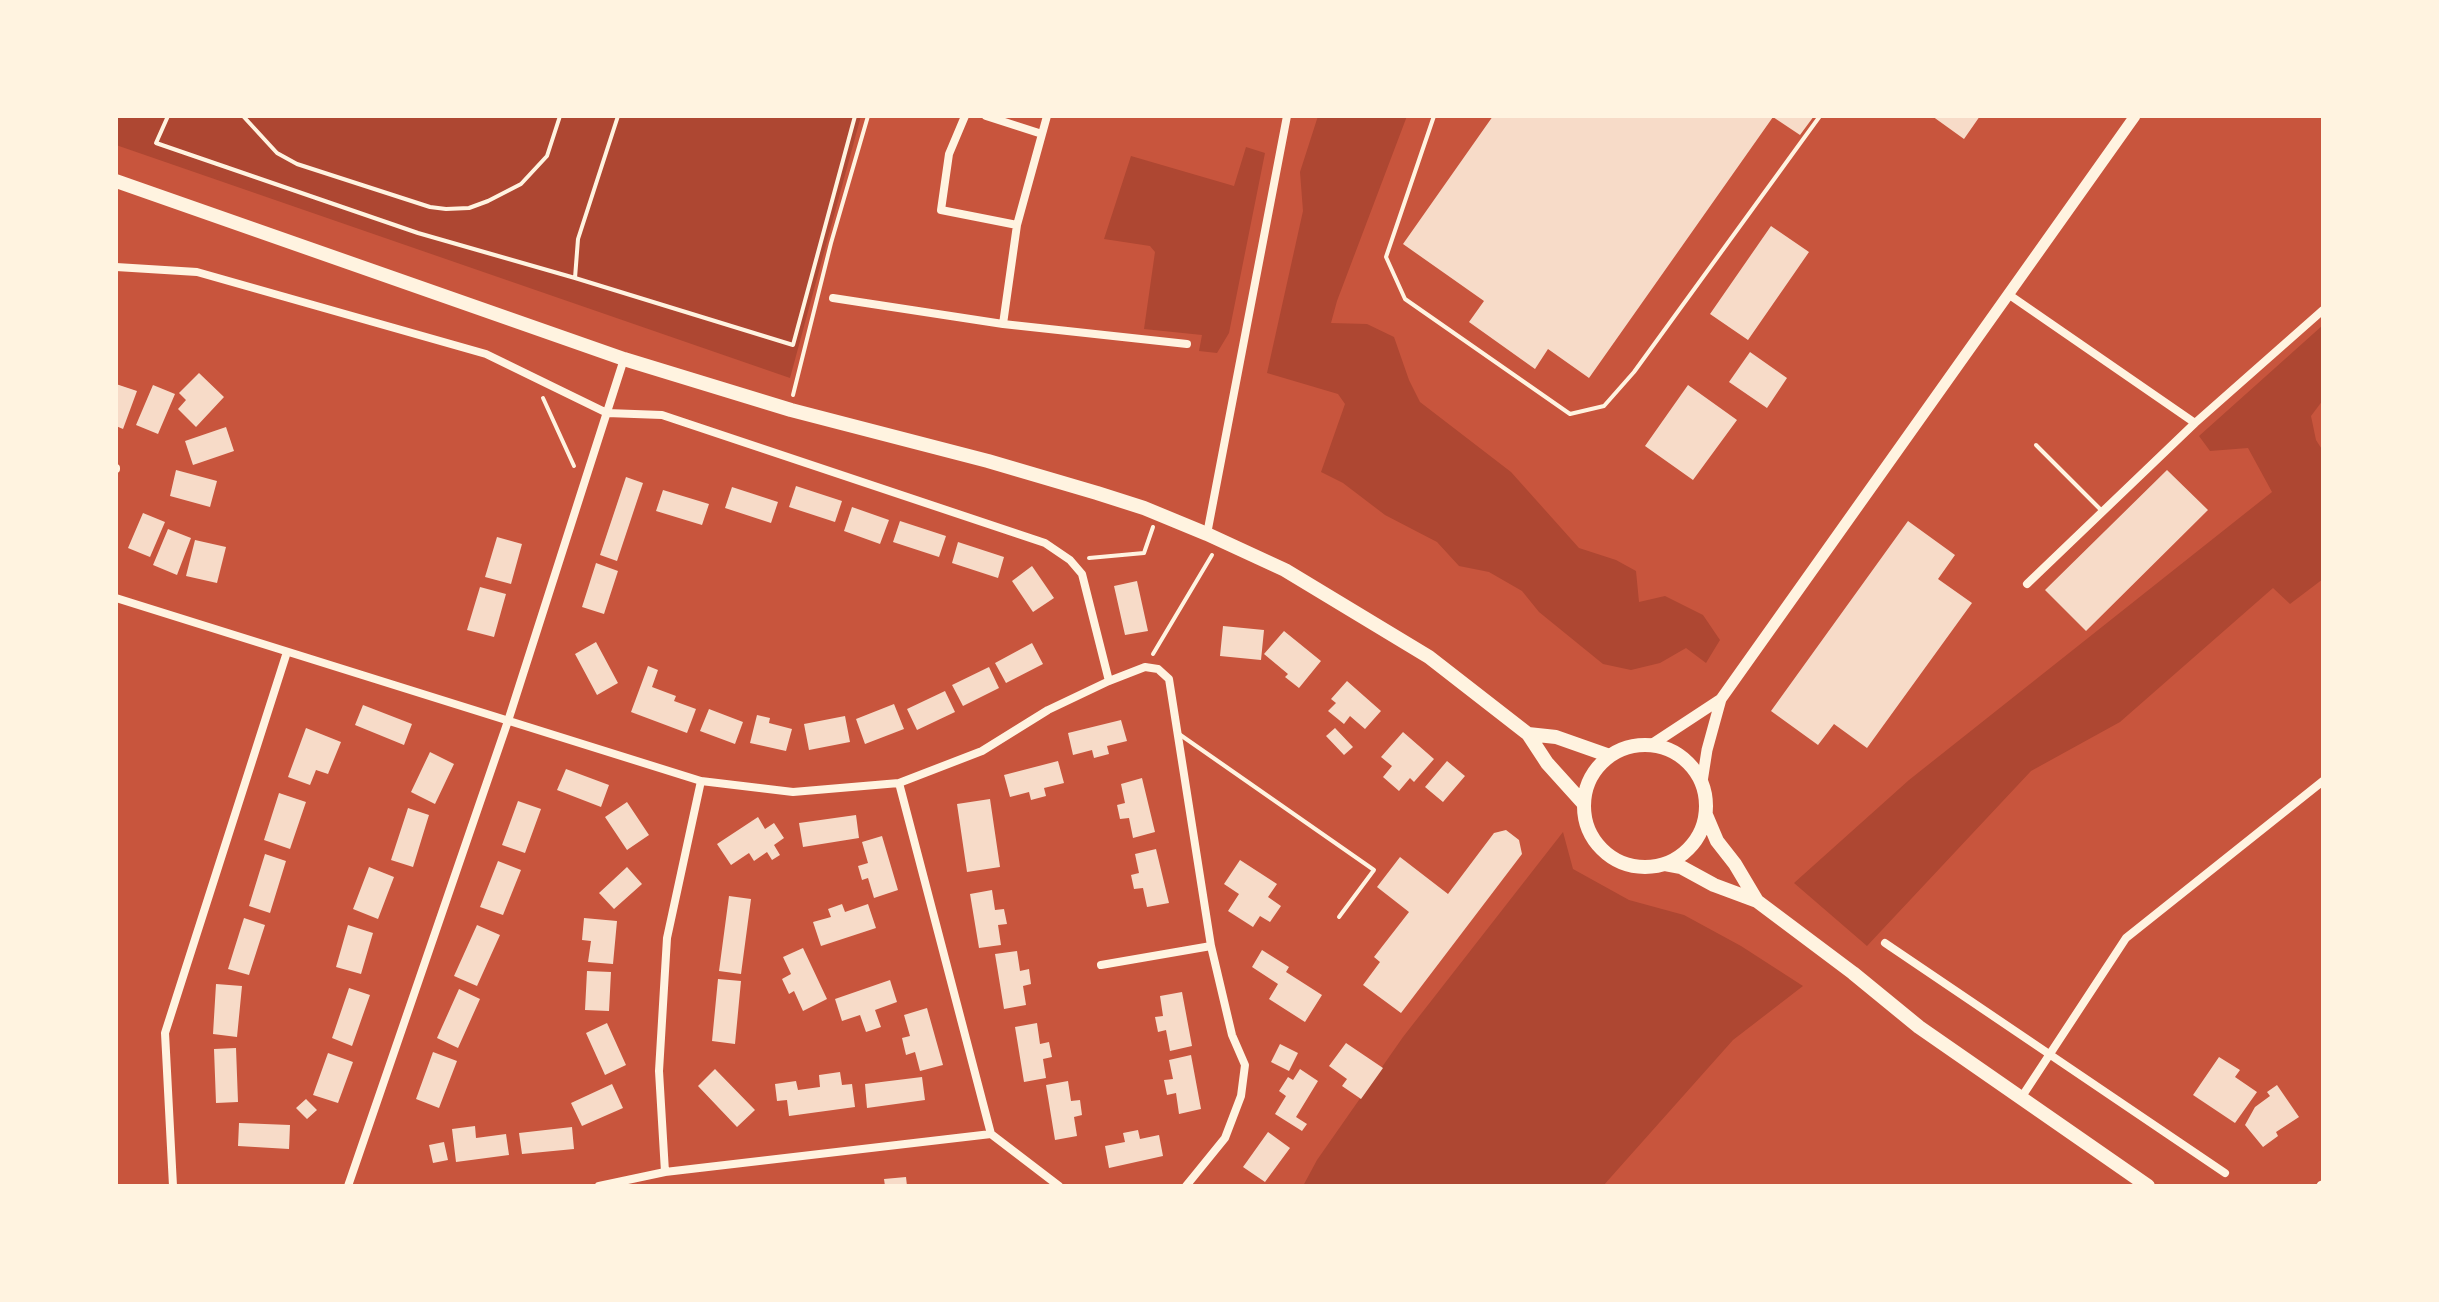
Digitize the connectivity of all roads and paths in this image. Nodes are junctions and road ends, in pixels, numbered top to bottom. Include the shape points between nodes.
1 (168, 116) edge
2 (243, 116) edge
3 (560, 116) edge
4 (618, 116) edge
5 (855, 116) edge
6 (868, 116) edge
7 (965, 116) edge
8 (986, 116) edge
9 (1047, 116) edge
10 (1287, 116) edge
11 (1434, 116) edge
12 (1820, 116) edge
13 (2135, 116) edge
14 (1042, 134) junction
15 (116, 181) edge
16 (1017, 225) junction
17 (116, 267) edge
18 (575, 278) junction
19 (2008, 294) junction
20 (833, 298) dead end
21 (2323, 310) edge
22 (1003, 324) junction
23 (1187, 344) dead end
24 (624, 359) junction
25 (534, 378) junction
26 (791, 410) junction
27 (607, 413) junction
28 (2195, 423) junction
29 (2036, 445) dead end
30 (583, 486) junction
31 (2103, 512) junction
32 (1158, 514) junction
33 (1207, 534) junction
34 (1221, 541) junction
35 (1070, 560) junction
36 (2027, 584) dead end
37 (116, 598) edge
38 (287, 652) junction
39 (1145, 667) junction
40 (1109, 681) junction
41 (1721, 699) junction
42 (508, 721) junction
43 (1177, 733) junction
44 (1528, 734) junction
45 (1651, 745) junction
46 (1610, 756) junction
47 (701, 781) junction
48 (2323, 781) edge
49 (1702, 782) junction
50 (899, 783) junction
51 (1584, 804) junction
52 (1706, 815) junction
53 (1665, 864) junction
54 (1757, 901) junction
55 (1339, 917) dead end
56 (1885, 943) dead end
57 (1211, 946) junction
58 (1101, 965) dead end
59 (2050, 1054) junction
60 (2021, 1098) junction
61 (991, 1134) junction
62 (665, 1172) junction
63 (2225, 1173) dead end
64 (173, 1186) edge
65 (348, 1186) edge
66 (599, 1186) edge
67 (1059, 1186) edge
68 (1186, 1186) edge
69 (2148, 1186) edge

1 - 18 path via 156,143 418,233
2 - 3 path via 277,153 297,164 446,209 478,205 521,184 547,156
4 - 18 path via 578,239
5 - 18 path via 793,345
6 - 26 path
7 - 16 street via 949,154 941,210
8 - 14 street
9 - 14 street
10 - 33 street
11 - 12 lane via 1386,257 1405,299 1570,414 1604,406 1634,372
13 - 19 street
14 - 16 street
15 - 24 main road
16 - 22 street
17 - 25 street via 197,272 486,354
19 - 28 street
19 - 41 street
20 - 22 street
21 - 28 street
22 - 23 street
24 - 26 main road
24 - 27 street
25 - 27 street
25 - 30 path
26 - 32 main road via 988,461
27 - 30 street
27 - 35 street via 662,415 1045,543
28 - 31 street
29 - 31 lane
30 - 42 street
31 - 36 street
32 - 33 main road
32 - 35 path via 1144,553
33 - 34 main road
34 - 39 path
34 - 44 main road via 1285,570 1429,657
35 - 40 street via 1082,574
37 - 38 street
38 - 42 street
38 - 64 street via 165,1033
39 - 40 street
39 - 43 street via 1158,669 1169,679
40 - 50 street via 1048,710 982,751
41 - 45 street
41 - 49 street
42 - 47 street
42 - 65 street
43 - 55 lane via 1374,870
43 - 57 street
44 - 46 main road via 1556,737
44 - 51 main road
45 - 46 main road via 1627,747
45 - 49 main road via 1681,757
46 - 51 main road via 1591,777
47 - 50 street via 793,792
47 - 62 street via 667,938 659,1071
48 - 59 street via 2126,938
49 - 52 main road
50 - 61 street
51 - 53 main road via 1592,837 1609,855 1632,866
52 - 53 main road via 1692,845
52 - 54 main road
53 - 54 main road
54 - 60 main road via 1919,1027
56 - 59 street
57 - 58 street
57 - 68 street via 1232,1035 1245,1065 1241,1096 1225,1138
59 - 60 street
59 - 63 street
60 - 69 main road
61 - 62 street
61 - 67 street
62 - 66 street

